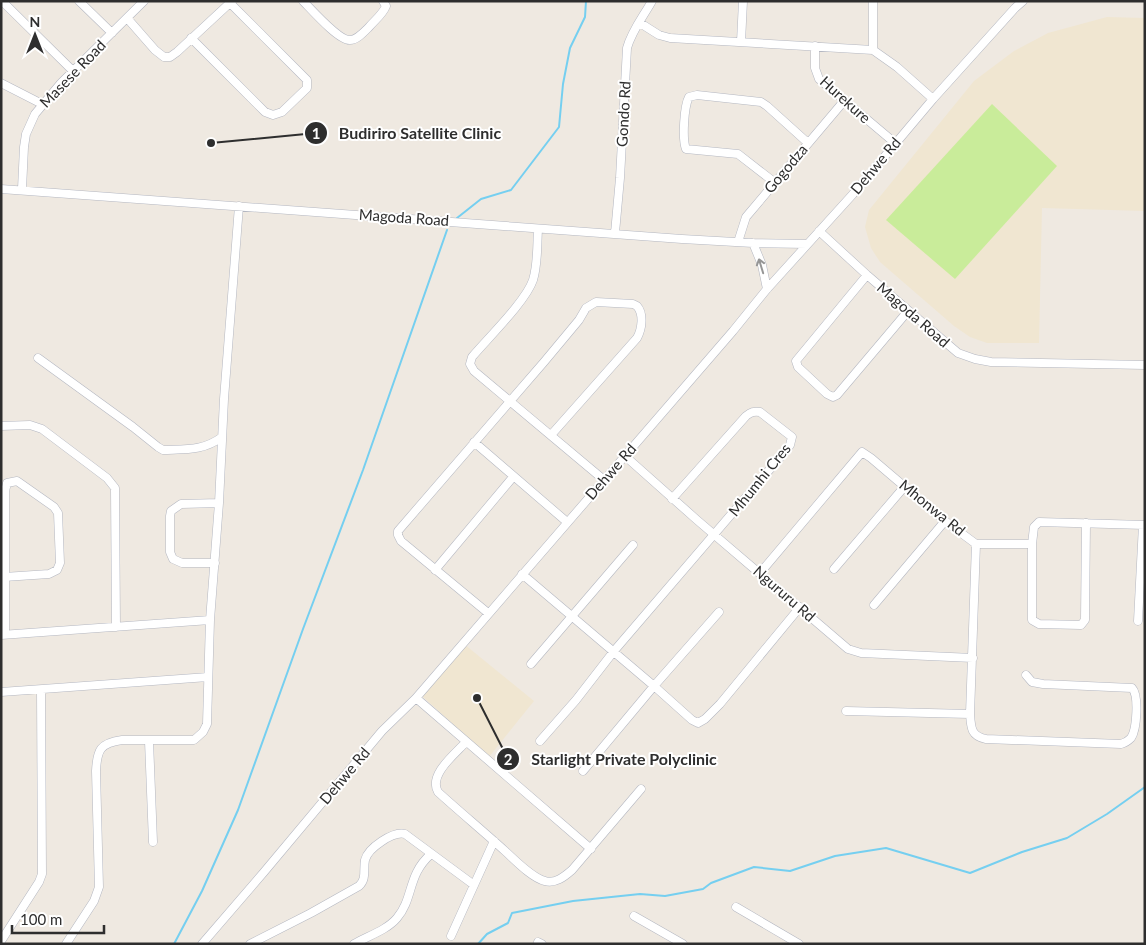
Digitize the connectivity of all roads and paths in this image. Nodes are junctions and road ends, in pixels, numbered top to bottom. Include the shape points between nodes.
1 (2, 1) edge
2 (79, 1) edge
3 (144, 1) edge
4 (303, 1) edge
5 (384, 1) edge
6 (652, 1) edge
7 (743, 1) edge
8 (873, 1) edge
9 (1023, 1) edge
10 (231, 2) edge
11 (127, 18) junction
12 (640, 23) junction
13 (112, 33) junction
14 (191, 38) junction
15 (742, 42) junction
16 (815, 46) junction
17 (873, 50) junction
18 (73, 71) junction
19 (1, 83) edge
20 (934, 99) junction
21 (844, 101) junction
22 (42, 104) junction
23 (808, 143) junction
24 (895, 143) junction
25 (774, 182) junction
26 (1, 189) edge
27 (22, 189) junction
28 (239, 206) junction
29 (538, 229) junction
30 (819, 231) junction
31 (615, 233) junction
32 (738, 242) junction
33 (753, 243) junction
34 (807, 244) junction
35 (867, 275) junction
36 (767, 289) junction
37 (908, 311) junction
38 (38, 358) dead end
39 (1145, 365) edge
40 (511, 401) junction
41 (1, 426) edge
42 (551, 435) junction
43 (222, 436) junction
44 (474, 442) junction
45 (625, 456) junction
46 (514, 477) junction
47 (604, 480) junction
48 (905, 486) junction
49 (672, 499) junction
50 (219, 503) junction
51 (945, 521) junction
52 (567, 522) junction
53 (1086, 523) junction
54 (1144, 525) edge
55 (715, 535) junction
56 (976, 544) junction
57 (1032, 544) junction
58 (633, 545) dead end
59 (215, 563) junction
60 (834, 569) dead end
61 (435, 570) junction
62 (760, 573) junction
63 (522, 574) junction
64 (4, 576) junction
65 (874, 605) dead end
66 (800, 607) junction
67 (719, 612) dead end
68 (488, 613) junction
69 (571, 617) junction
70 (210, 620) junction
71 (1138, 621) dead end
72 (116, 628) junction
73 (3, 634) edge
74 (614, 651) junction
75 (973, 658) junction
76 (532, 664) dead end
77 (1026, 676) dead end
78 (208, 677) junction
79 (654, 686) junction
80 (41, 690) junction
81 (1, 692) edge
82 (416, 698) junction
83 (846, 711) dead end
84 (970, 714) junction
85 (1145, 727) edge
86 (1135, 728) junction
87 (149, 741) junction
88 (540, 741) dead end
89 (466, 742) junction
90 (583, 771) dead end
91 (641, 789) dead end
92 (494, 841) junction
93 (153, 842) dead end
94 (591, 848) junction
95 (431, 854) junction
96 (474, 885) junction
97 (736, 907) dead end
98 (634, 916) dead end
99 (452, 936) dead end
100 (1, 941) edge
101 (66, 944) edge
102 (202, 944) edge
103 (250, 944) edge
104 (354, 944) edge
105 (683, 944) edge
106 (799, 944) edge

1 - 18 street
2 - 13 street
3 - 11 street, Masese Road
4 - 5 street via 341,37 350,40 366,30 384,10
6 - 12 street, Gondo Rd
7 - 15 street
8 - 17 street
9 - 20 street, Dehwe Rd
10 - 14 street
10 - 14 street via 308,80 307,88 282,112 273,116 265,112
11 - 13 street, Masese Road
11 - 14 street via 164,57 173,55
12 - 15 street via 670,38
12 - 31 street, Gondo Rd via 632,32 627,48
13 - 18 street, Masese Road
15 - 16 street
16 - 17 street
16 - 21 street, Hurekure via 814,68 817,75
17 - 20 street
18 - 22 street, Masese Road
19 - 22 street
20 - 24 street, Dehwe Rd
21 - 23 street, Gogodza
21 - 24 street, Hurekure
22 - 27 street, Masese Road via 26,134
23 - 25 street, Gogodza
23 - 25 street via 761,102 697,95 689,97 686,104 686,149 738,154
24 - 30 street, Dehwe Rd
25 - 32 street, Gogodza via 746,217
26 - 27 street, Magoda Road
27 - 28 street, Magoda Road
28 - 29 street, Magoda Road
28 - 43 street
29 - 31 street, Magoda Road
29 - 40 street via 531,286 470,361 474,371
30 - 34 street, Dehwe Rd
30 - 35 street, Magoda Road
31 - 32 street, Magoda Road
32 - 33 street, Magoda Road
33 - 34 street, Magoda Road
36 -> 33 street
34 - 36 street, Dehwe Rd
35 - 37 street, Magoda Road
35 - 37 street via 796,361 798,367 827,394 837,395
36 - 45 street, Dehwe Rd
37 - 39 street, Magoda Road via 951,348 975,359
38 - 43 street via 158,448 205,447
40 - 42 street
40 - 42 street via 590,305 606,301 637,306 641,314 640,334
40 - 44 street
41 - 72 street via 30,425 42,429 107,478 115,488
42 - 47 street
43 - 50 street
44 - 46 street
44 - 61 street via 398,531 401,541
45 - 47 street, Dehwe Rd
45 - 49 street, Ngururu Rd
46 - 52 street
46 - 61 street
47 - 52 street, Dehwe Rd
48 - 51 street, Mhonwa Rd
48 - 60 street
48 - 62 street, Mhonwa Rd via 865,453 859,454
49 - 55 street, Ngururu Rd
49 - 55 street, Mhumhi Cres via 751,413 760,412 792,437 784,454
50 - 59 street
50 - 59 street via 181,504 171,511 170,516 170,552 173,559
51 - 56 street, Mhonwa Rd
51 - 65 street
52 - 63 street, Dehwe Rd
53 - 54 street
53 - 57 street via 1038,522 1034,527
53 - 57 street via 1084,620 1081,625 1039,624 1031,619
54 - 71 street
55 - 62 street, Ngururu Rd
55 - 74 street
56 - 57 street, Mhonwa Rd
56 - 75 street
58 - 69 street
59 - 70 street
61 - 68 street
62 - 66 street, Ngururu Rd
63 - 68 street, Dehwe Rd
63 - 69 street
64 - 64 street via 4,491 8,483 17,482 58,513 60,563 57,570 49,574
64 - 73 street
66 - 75 street, Ngururu Rd via 854,652
66 - 79 street via 702,722 692,720
67 - 79 street
68 - 82 street, Dehwe Rd
69 - 74 street
69 - 76 street
70 - 72 street
70 - 78 street
72 - 73 street
74 - 79 street
74 - 88 street
75 - 84 street
77 - 86 street via 1032,682 1043,684 1128,686 1136,695
78 - 80 street
78 - 87 street via 207,724 203,732 194,740
79 - 90 street
80 - 81 street
80 - 100 street via 42,874
82 - 89 street
82 - 102 street, Dehwe Rd via 382,731
83 - 84 street
84 - 86 street via 972,732 986,739 1121,744 1131,737
85 - 86 street
87 - 93 street
87 - 101 street via 112,741 98,753 99,887
89 - 92 street via 439,772 435,788
89 - 94 street
91 - 94 street
92 - 94 street via 536,877 547,882 563,878
92 - 96 street
95 - 96 street
95 - 103 street via 405,834 388,836 366,857 363,881 359,886
95 - 104 street via 419,866 398,918
96 - 99 street
97 - 106 street
98 - 105 street

